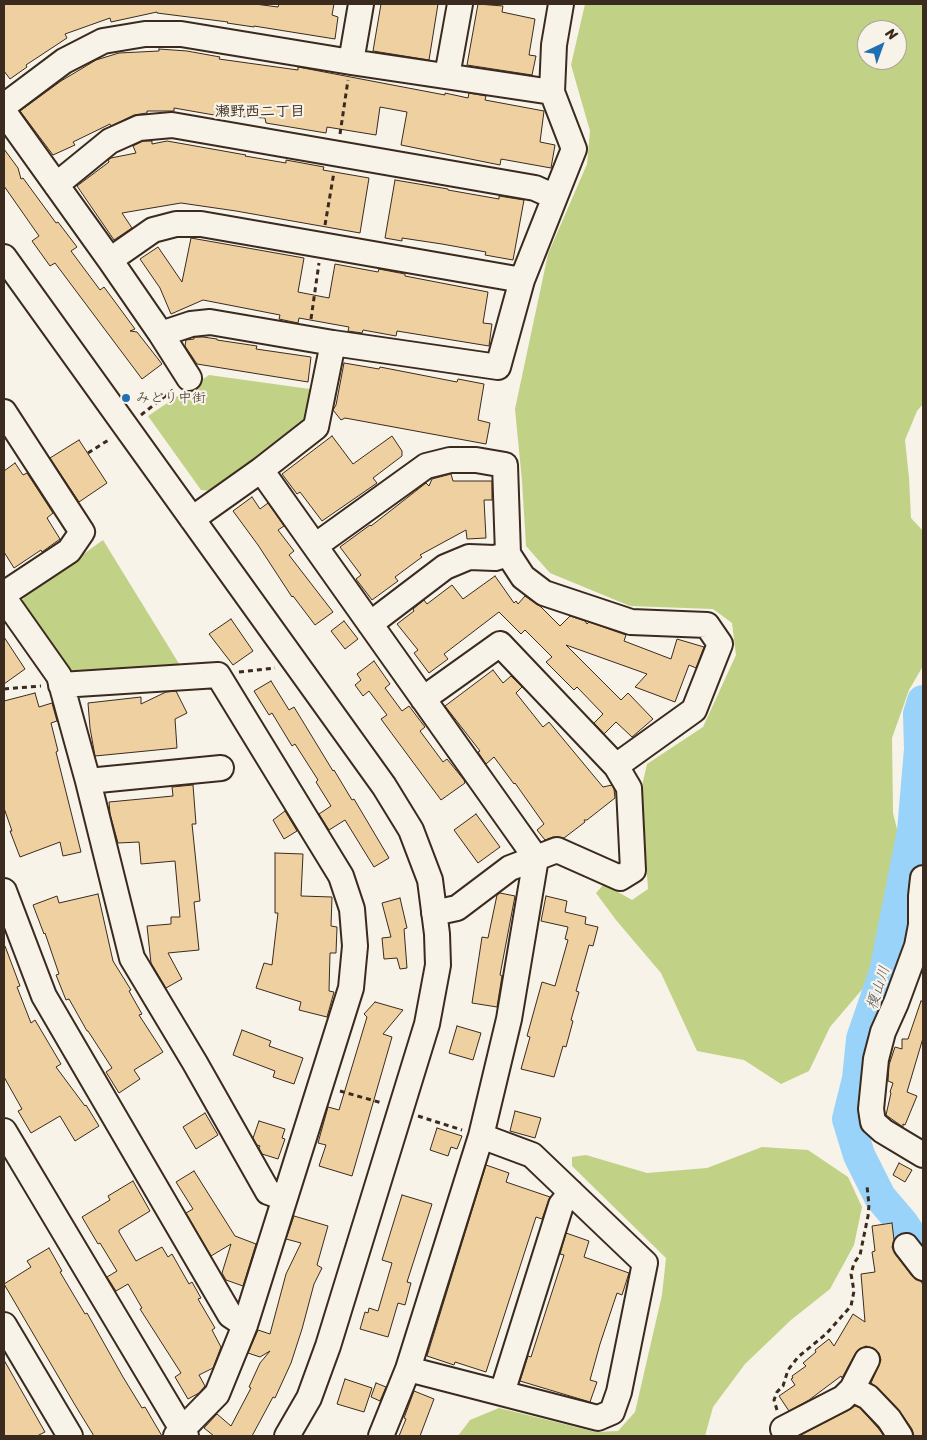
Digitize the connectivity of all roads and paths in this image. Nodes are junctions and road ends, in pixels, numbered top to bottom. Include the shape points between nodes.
1 (361, 4) edge
2 (460, 4) edge
3 (562, 4) edge
4 (351, 62) junction
5 (447, 76) junction
6 (552, 92) junction
7 (4, 106) edge
8 (4, 112) edge
9 (337, 153) junction
10 (56, 184) junction
11 (555, 197) junction
12 (322, 245) junction
13 (4, 257) edge
14 (110, 260) junction
15 (522, 280) junction
16 (161, 334) junction
17 (308, 339) junction
18 (333, 343) junction
19 (190, 378) joint
20 (4, 412) edge
21 (140, 416) dead end
22 (113, 438) dead end
23 (88, 453) dead end
24 (261, 470) junction
25 (192, 518) junction
26 (315, 546) junction
27 (508, 554) junction
28 (4, 594) edge
29 (4, 598) edge
30 (370, 624) junction
31 (278, 667) dead end
32 (218, 675) junction
33 (61, 685) junction
34 (4, 689) edge
35 (423, 698) junction
36 (616, 766) junction
37 (221, 768) dead end
38 (88, 781) junction
39 (536, 858) junction
40 (923, 878) edge
41 (4, 891) edge
42 (434, 913) junction
43 (320, 1085) junction
44 (383, 1103) dead end
45 (418, 1116) dead end
46 (4, 1131) edge
47 (481, 1136) junction
48 (923, 1155) edge
49 (867, 1186) dead end
50 (571, 1192) junction
51 (284, 1198) junction
52 (906, 1246) dead end
53 (923, 1268) edge
54 (4, 1325) edge
55 (245, 1325) junction
56 (867, 1360) dead end
57 (408, 1369) junction
58 (852, 1389) junction
59 (502, 1393) junction
60 (783, 1429) joint
61 (182, 1434) edge
62 (70, 1436) edge
63 (287, 1436) edge
64 (381, 1436) edge
65 (900, 1436) edge

1 - 4 street
2 - 5 street
3 - 6 street via 554,45
4 - 5 street
4 - 7 street via 181,34 145,34 103,41 64,61
4 - 9 path
5 - 6 street
6 - 11 street via 574,149
8 - 10 street
9 - 10 street via 172,125 139,128 110,141
9 - 11 street via 535,188
9 - 12 path
10 - 14 street
11 - 15 street
12 - 14 street via 201,224 176,224 153,230
12 - 15 street
12 - 17 path
13 - 25 street
14 - 16 street
15 - 18 street via 498,367
16 - 17 street via 191,324 210,322
16 - 19 street
17 - 18 street
18 - 24 street via 316,427
19 - 21 path
20 - 28 street via 82,532 69,551
22 - 23 path
24 - 25 street
24 - 26 street
25 - 42 street via 384,786 411,830 430,880
26 - 27 street via 426,466 450,460 476,460 505,465
26 - 30 street
27 - 30 street via 495,558 469,556 446,567
27 - 36 street via 524,576 544,593 631,622 707,625 720,644 694,710
29 - 33 street via 59,676
30 - 35 street
31 - 32 path
32 - 33 street
32 - 43 street via 341,876 352,909 355,946 351,988
33 - 34 path
33 - 38 street
35 - 36 street via 500,644
35 - 39 street
36 - 39 street via 629,788 633,870 620,878 557,850
37 - 38 street
38 - 51 street via 132,958 268,1192
39 - 42 street via 510,868 457,908
39 - 47 street via 509,1019
40 - 48 street via 917,946 883,1032 876,1059 871,1109 873,1122 883,1131
41 - 55 street via 44,996 230,1314
42 - 63 street via 438,965 427,1024 328,1346 309,1398
43 - 44 path
43 - 51 street
45 - 47 path
46 - 61 street
47 - 50 street via 532,1156
47 - 57 street
49 - 60 path via 868,1216 860,1255 851,1274 854,1291 851,1306 788,1370 774,1400
50 - 59 street via 561,1205
50 - 59 street via 646,1263 619,1392 612,1412 598,1418
51 - 55 street
52 - 53 street
54 - 62 street
55 - 61 street via 217,1394
56 - 58 street
57 - 59 street
57 - 64 street
58 - 60 street via 843,1398
58 - 65 street via 868,1397

